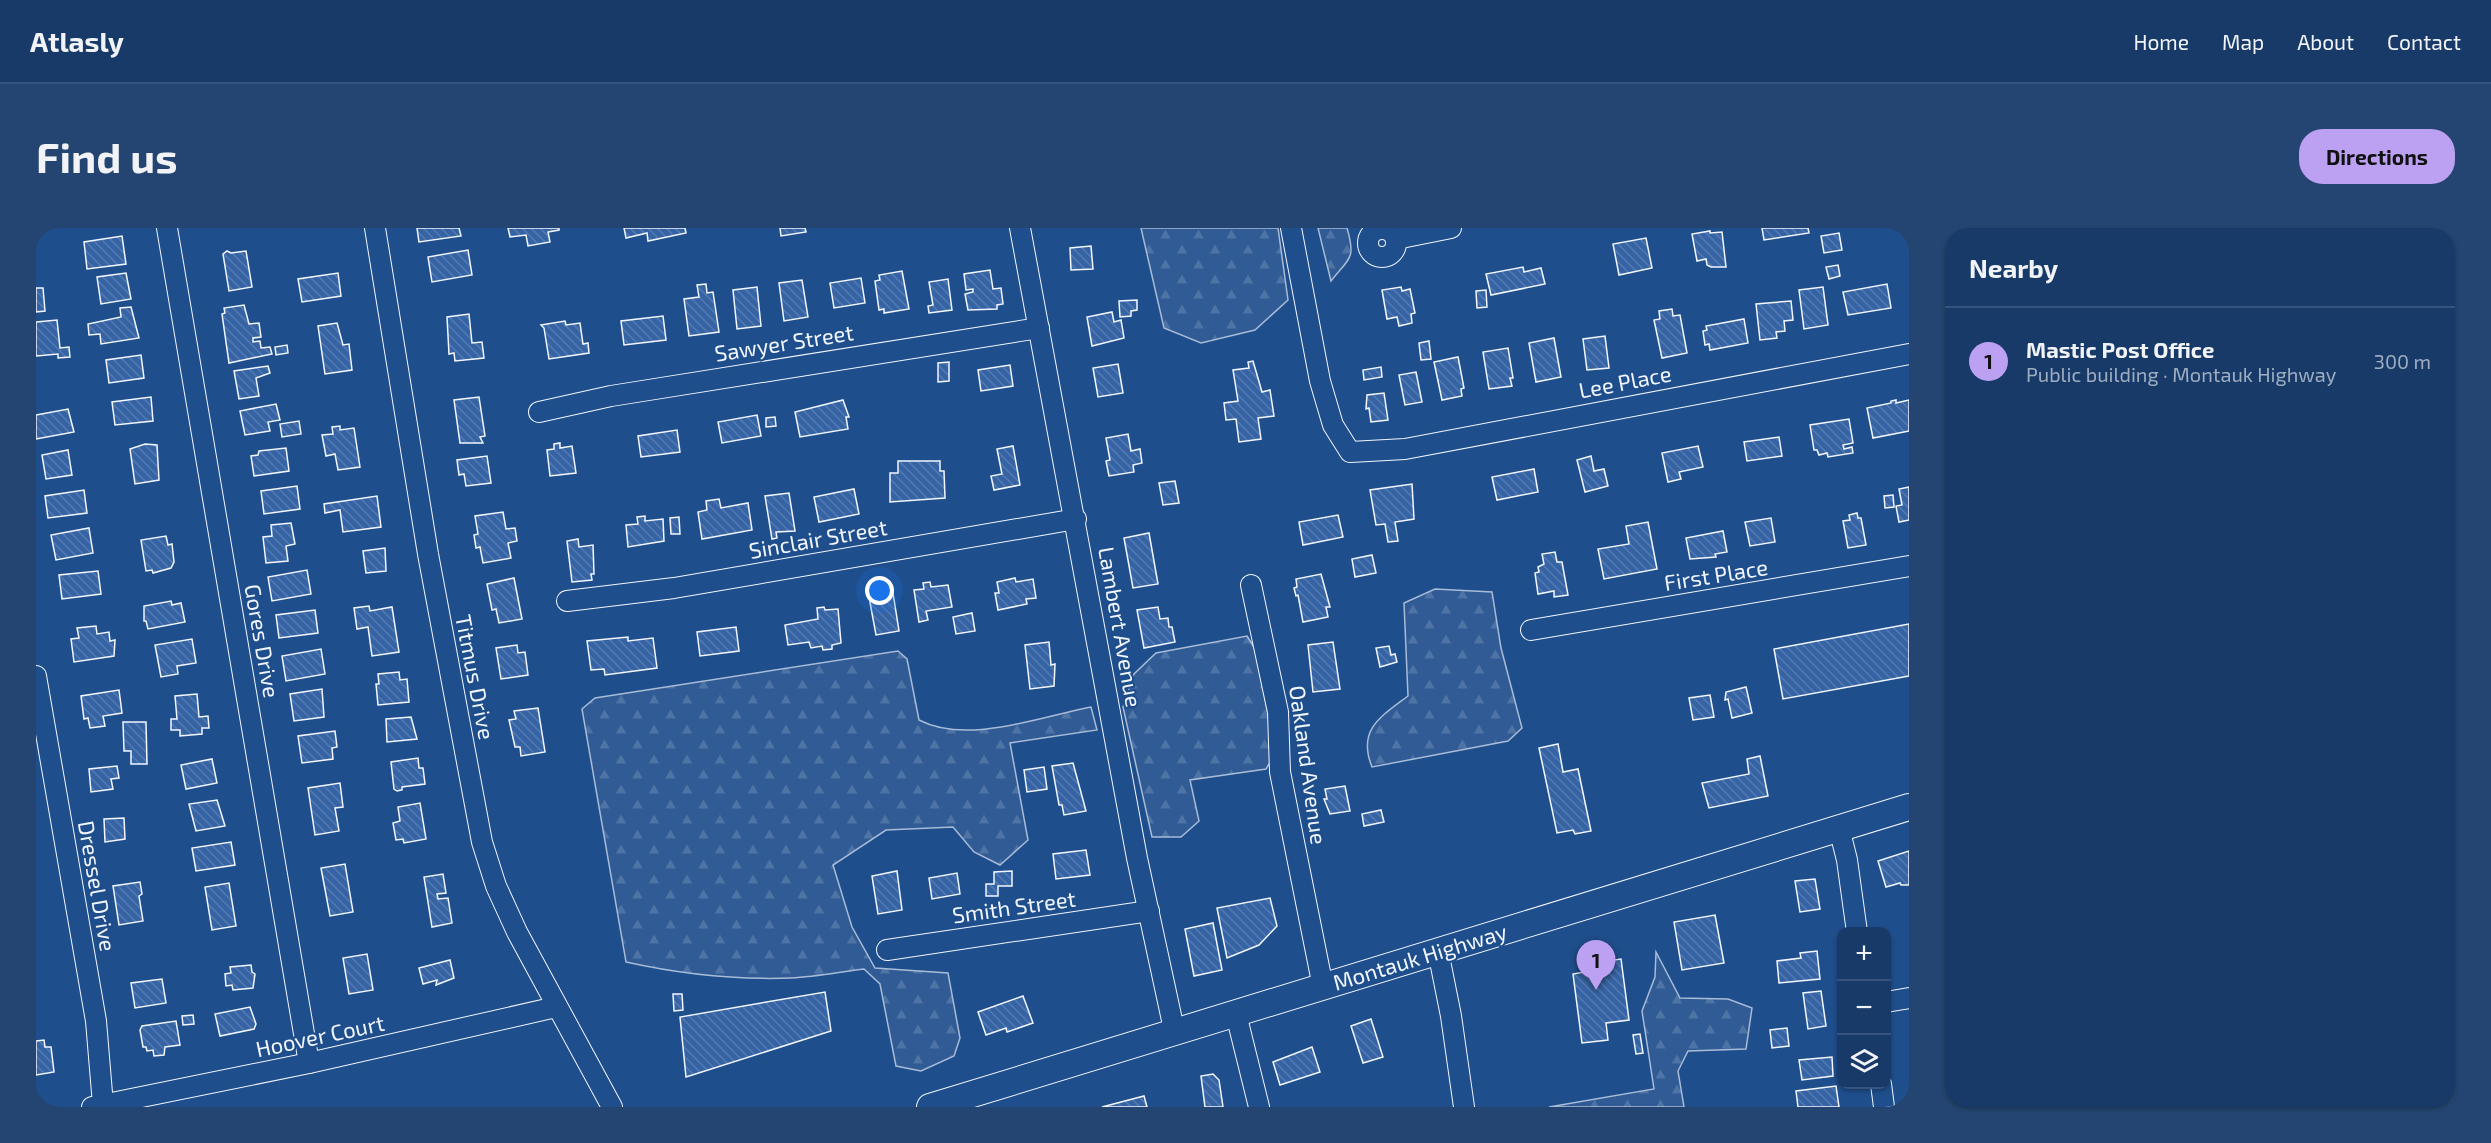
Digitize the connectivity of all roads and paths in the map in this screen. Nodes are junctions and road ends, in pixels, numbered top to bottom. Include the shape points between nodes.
1 (167, 228) edge
2 (375, 228) edge
3 (1020, 228) edge
4 (1291, 228) edge
5 (1451, 228) edge
6 (1396, 239) dead end
7 (1039, 328) junction
8 (1909, 354) edge
9 (538, 412) dead end
10 (1076, 519) junction
11 (1909, 566) edge
12 (1251, 585) dead end
13 (567, 601) dead end
14 (1531, 630) dead end
15 (36, 676) edge
16 (1909, 807) edge
17 (1839, 828) junction
18 (1149, 911) junction
19 (1856, 927) edge
20 (886, 950) dead end
21 (1438, 951) junction
22 (1323, 987) junction
23 (1909, 998) edge
24 (1891, 1001) edge
25 (556, 1007) junction
26 (1236, 1014) junction
27 (1175, 1034) junction
28 (309, 1063) junction
29 (1882, 1089) edge
30 (98, 1106) edge
31 (612, 1107) edge
32 (930, 1107) edge
33 (1259, 1107) edge
34 (1464, 1107) edge
35 (1884, 1107) edge

1 - 28 street, Gores Drive
2 - 25 street, Titmus Drive via 428,554 482,842 496,886
3 - 7 street, Lambert Avenue
4 - 8 street, Lee Place via 1320,381 1333,425 1350,452 1405,449
5 - 6 street
7 - 9 street, Sawyer Street via 611,396
7 - 10 street, Lambert Avenue
10 - 13 street, Sinclair Street via 674,588
10 - 18 street, Lambert Avenue
11 - 14 street, First Place
12 - 22 street, Oakland Avenue via 1275,694 1281,739 1280,772
15 - 30 street, Dressel Drive via 96,1021
16 - 17 main road, Montauk Highway
17 - 19 street
17 - 21 main road, Montauk Highway
18 - 20 street, Smith Street
18 - 27 street, Lambert Avenue
21 - 22 main road, Montauk Highway
21 - 34 street
22 - 26 main road, Montauk Highway
23 - 24 street
25 - 28 street, Hoover Court
25 - 31 street, Titmus Drive
26 - 27 main road, Montauk Highway
26 - 33 street
27 - 32 main road, Montauk Highway
28 - 30 street, Hoover Court
29 - 35 street

